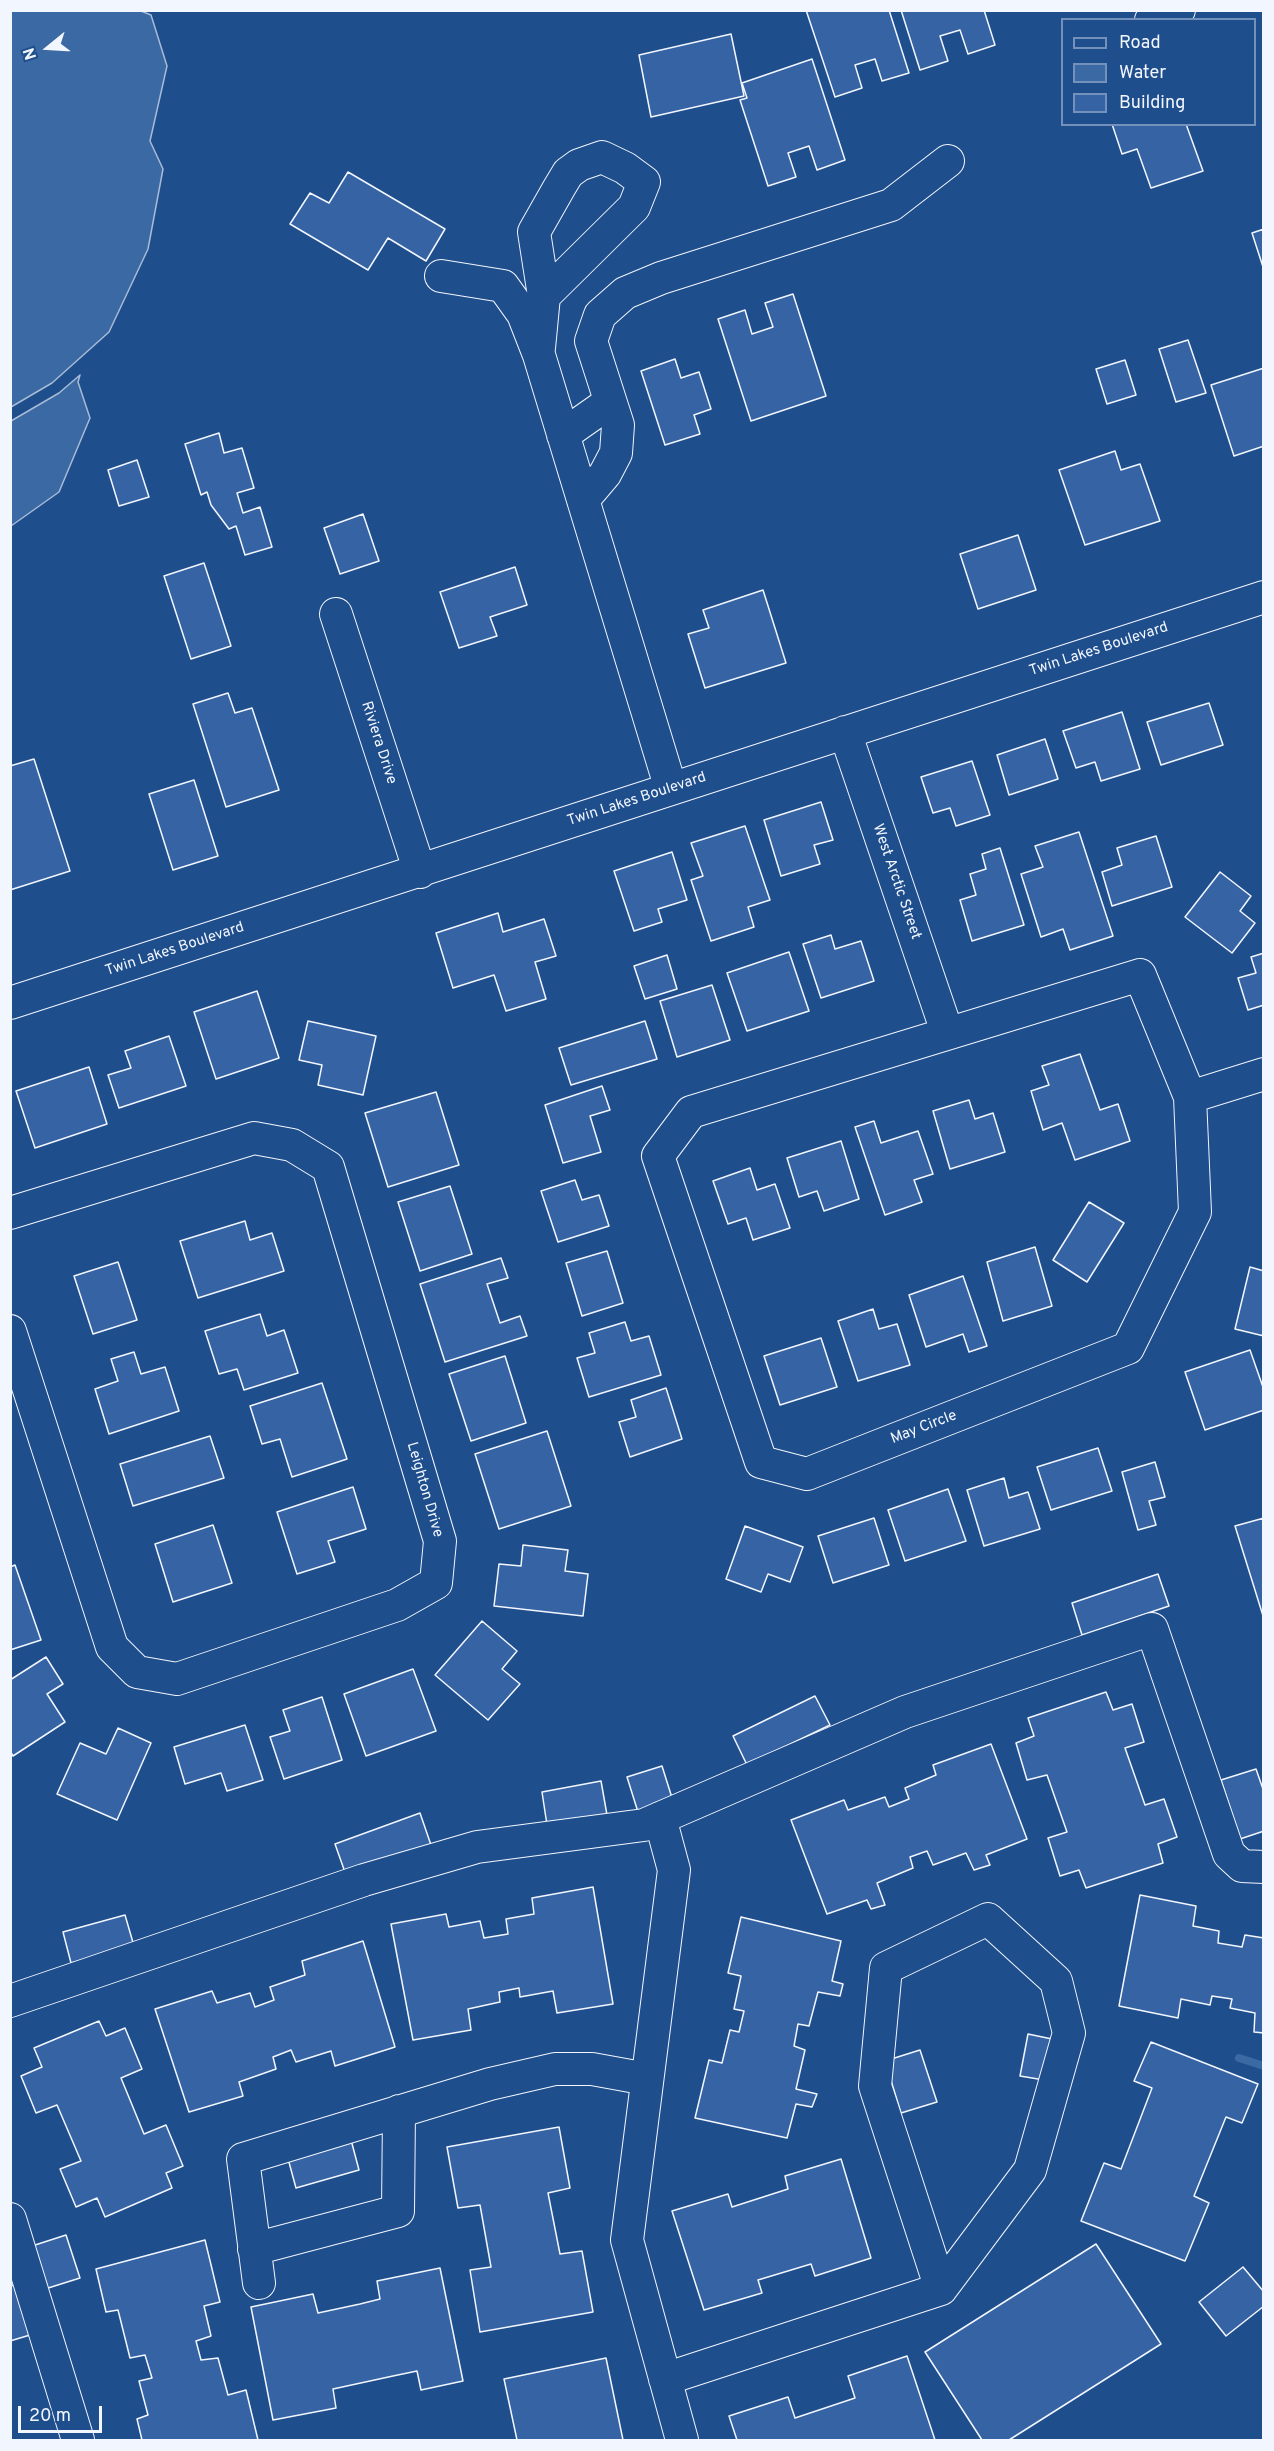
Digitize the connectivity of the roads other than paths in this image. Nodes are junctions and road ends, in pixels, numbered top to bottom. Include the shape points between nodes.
1 (1179, 10) edge
2 (1157, 18) edge
3 (948, 161) dead end
4 (441, 276) dead end
5 (544, 296) dead end
6 (539, 355) junction
7 (610, 402) junction
8 (563, 435) junction
9 (583, 500) junction
10 (1263, 597) edge
11 (336, 614) dead end
12 (845, 732) junction
13 (671, 789) junction
14 (420, 872) junction
15 (10, 1003) edge
16 (947, 1032) junction
17 (1263, 1074) edge
18 (1190, 1097) junction
19 (10, 1213) edge
20 (10, 1331) edge
21 (660, 1818) junction
22 (1263, 1867) edge
23 (10, 2001) edge
24 (647, 2079) junction
25 (399, 2112) junction
26 (10, 2219) edge
27 (254, 2249) junction
28 (259, 2283) dead end
29 (941, 2289) junction
30 (665, 2379) junction
31 (78, 2440) edge
32 (682, 2440) edge

1 - 2 street
3 - 7 street via 891,205 624,293 600,315 591,341
4 - 6 street via 504,286 523,314
5 - 6 street
6 - 8 street
7 - 8 street
7 - 9 street via 618,425 616,453 605,474
8 - 9 street
9 - 13 street
10 - 12 street, Twin Lakes Boulevard
11 - 14 street, Riviera Drive
12 - 13 street, Twin Lakes Boulevard
12 - 16 street, West Arctic Street
13 - 14 street, Twin Lakes Boulevard
14 - 15 street, Twin Lakes Boulevard
16 - 18 street, May Circle via 1140,975
16 - 18 street, May Circle via 691,1112 658,1156 761,1462 807,1474 1128,1348 1195,1212
17 - 18 street
19 - 20 street, Leighton Drive via 254,1138 292,1145 328,1167 440,1541 436,1583 397,1605 177,1679 137,1672 112,1647
21 - 22 street via 905,1712 1152,1629 1229,1854 1242,1866
21 - 23 street via 644,1825 466,1850 364,1880
21 - 24 street via 674,1870
24 - 25 street via 592,2069 555,2069
24 - 30 street via 627,2240
25 - 27 street via 398,2211
25 - 27 street via 243,2159
26 - 31 street
27 - 28 street
29 - 29 street via 1030,2170 1069,2033 1056,1981 988,1918 886,1968 875,2086
29 - 30 street
30 - 32 street

